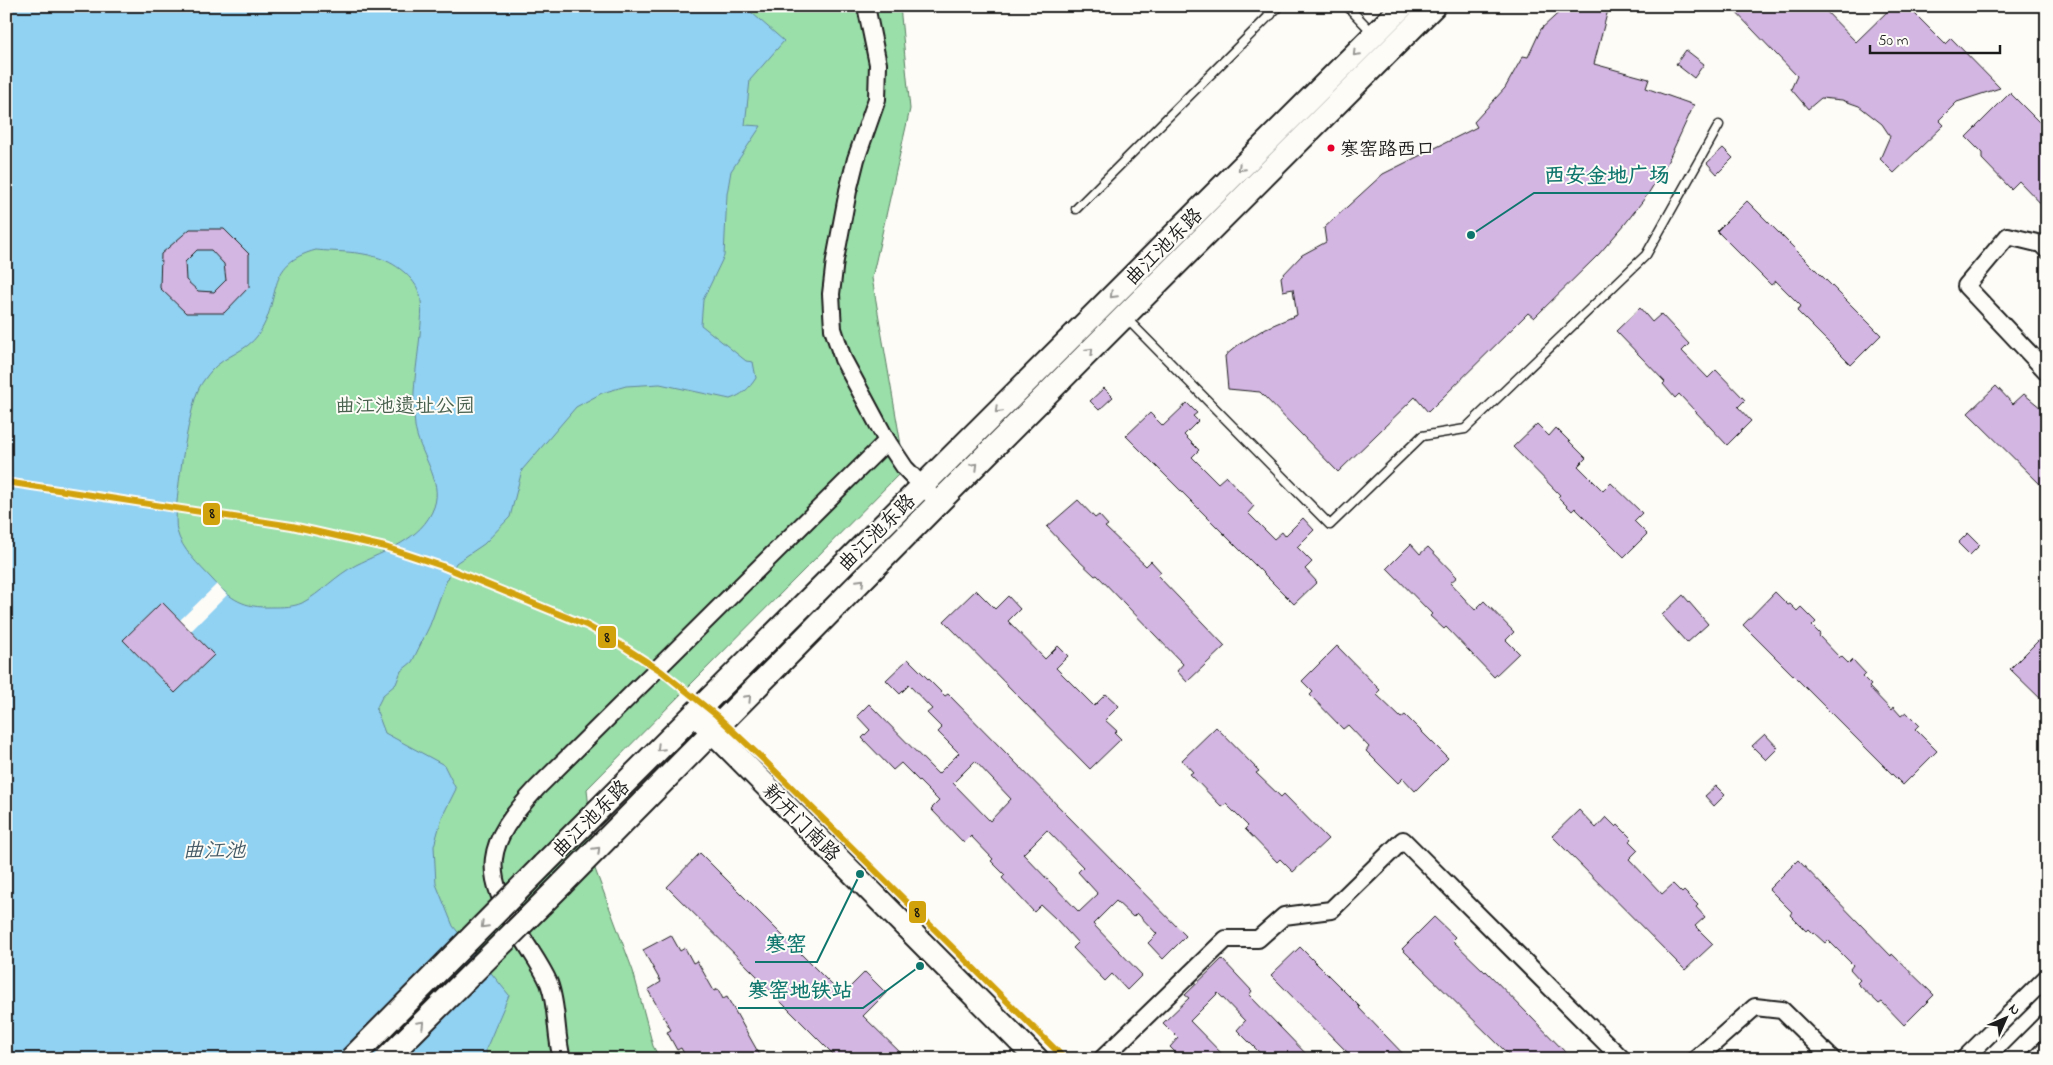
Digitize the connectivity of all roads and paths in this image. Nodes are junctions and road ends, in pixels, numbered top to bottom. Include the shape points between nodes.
1 (866, 6) edge
2 (1263, 6) edge
3 (1279, 6) edge
4 (1347, 6) edge
5 (1402, 6) edge
6 (1434, 6) edge
7 (1271, 15) junction
8 (1374, 34) junction
9 (1719, 125) dead end
10 (1076, 209) dead end
11 (2047, 250) edge
12 (1125, 317) junction
13 (2047, 372) edge
14 (886, 440) junction
15 (922, 486) junction
16 (939, 502) junction
17 (694, 713) junction
18 (714, 733) junction
19 (2047, 977) edge
20 (2047, 1022) edge
21 (351, 1059) edge
22 (386, 1059) edge
23 (562, 1059) edge
24 (1037, 1059) edge
25 (1102, 1059) edge
26 (1622, 1059) edge
27 (1696, 1059) edge
28 (1832, 1059) edge
29 (1964, 1059) edge
30 (2010, 1059) edge

1 - 14 street via 878,64 877,99 848,192 831,294 833,329 843,358
2 - 7 lane
3 - 7 lane
4 - 8 lane
5 - 8 main road, 曲江池东路
6 - 12 main road, 曲江池东路
7 - 10 lane
8 -> 15 main road, 曲江池东路
9 - 12 lane via 1646,255 1465,429 1422,436 1330,526
11 - 13 street via 2041,244 2008,236 1966,286
16 -> 12 main road, 曲江池东路
14 - 15 street
14 - 23 street via 537,788 501,834 494,855 495,883 503,905 549,984
15 - 16 street
15 - 17 main road, 曲江池东路
18 -> 16 main road, 曲江池东路
17 - 18 main road, 新开门南路
17 -> 21 main road, 曲江池东路, bridge
22 -> 18 main road, 曲江池东路, bridge
18 - 24 main road, 新开门南路
19 - 29 street
20 - 30 street
25 - 26 street via 1226,939 1258,939 1284,916 1331,910 1403,840
27 - 28 street via 1755,1007 1782,1010

